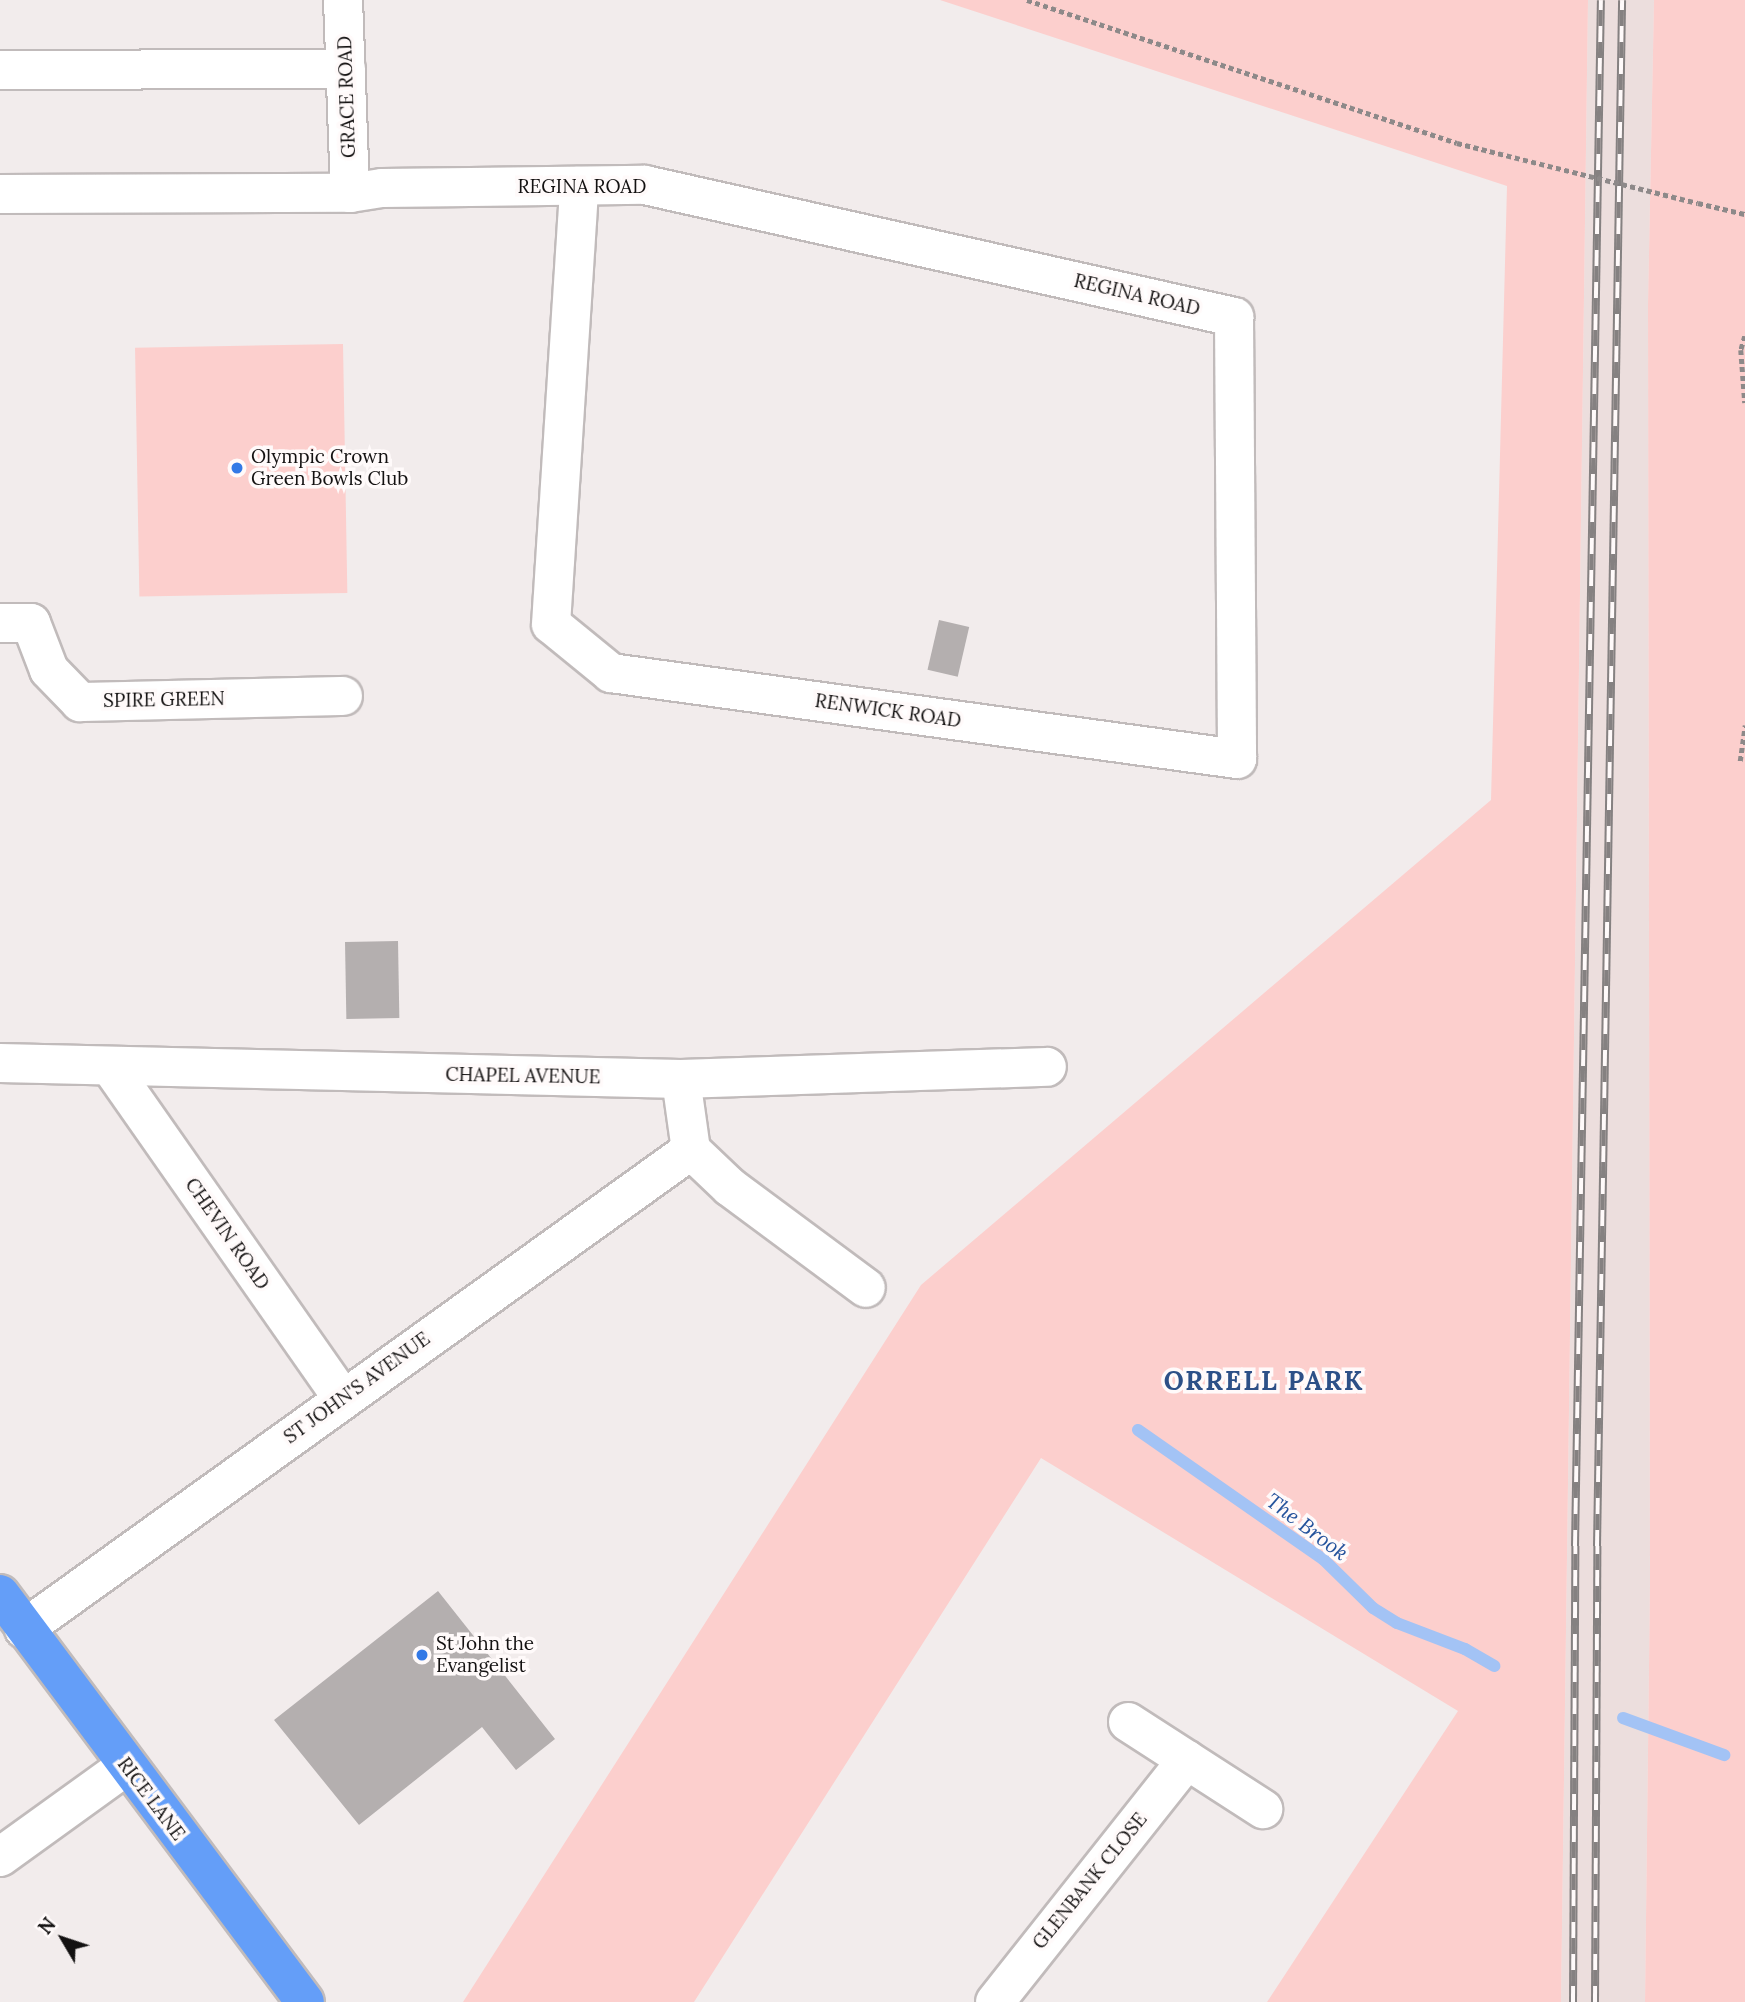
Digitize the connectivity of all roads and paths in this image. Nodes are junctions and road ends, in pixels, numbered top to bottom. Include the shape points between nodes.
1 (343, 0) edge
2 (1027, 0) edge
3 (346, 69) junction
4 (0, 70) edge
5 (579, 186) junction
6 (350, 193) junction
7 (0, 194) edge
8 (1745, 214) edge
9 (1234, 317) joint
10 (1745, 336) edge
11 (1745, 403) edge
12 (15, 623) edge
13 (343, 696) dead end
14 (1745, 725) edge
15 (1740, 761) dead end
16 (0, 1063) edge
17 (1047, 1067) dead end
18 (112, 1069) junction
19 (681, 1079) junction
20 (691, 1150) junction
21 (866, 1288) dead end
22 (342, 1398) junction
23 (0, 1594) edge
24 (24, 1629) junction
25 (1128, 1722) dead end
26 (1187, 1760) junction
27 (126, 1766) junction
28 (1263, 1809) dead end
29 (0, 1857) edge
30 (305, 2002) edge
31 (995, 2002) edge

1 - 3 street, GRACE ROAD
2 - 8 path, bridge via 1457,144
3 - 4 street
3 - 6 street, GRACE ROAD
5 - 6 street, REGINA ROAD via 382,188
5 - 9 street, REGINA ROAD via 645,185
5 - 9 street, RENWICK ROAD via 551,624 611,673 1237,759
6 - 7 street, REGINA ROAD
10 - 11 path
12 - 13 street, SPIRE GREEN via 49,670 80,702
14 - 15 path
16 - 18 street, CHAPEL AVENUE
17 - 19 street, CHAPEL AVENUE
18 - 19 street, CHAPEL AVENUE
18 - 22 street, CHEVIN ROAD
19 - 20 street
20 - 21 street via 730,1187
20 - 22 street, ST JOHN'S AVENUE
22 - 24 street, ST JOHN'S AVENUE
23 - 24 highway, RICE LANE
24 - 27 highway, RICE LANE
25 - 26 street
26 - 28 street
26 - 31 street, GLENBANK CLOSE
27 - 29 street
27 - 30 highway, RICE LANE

